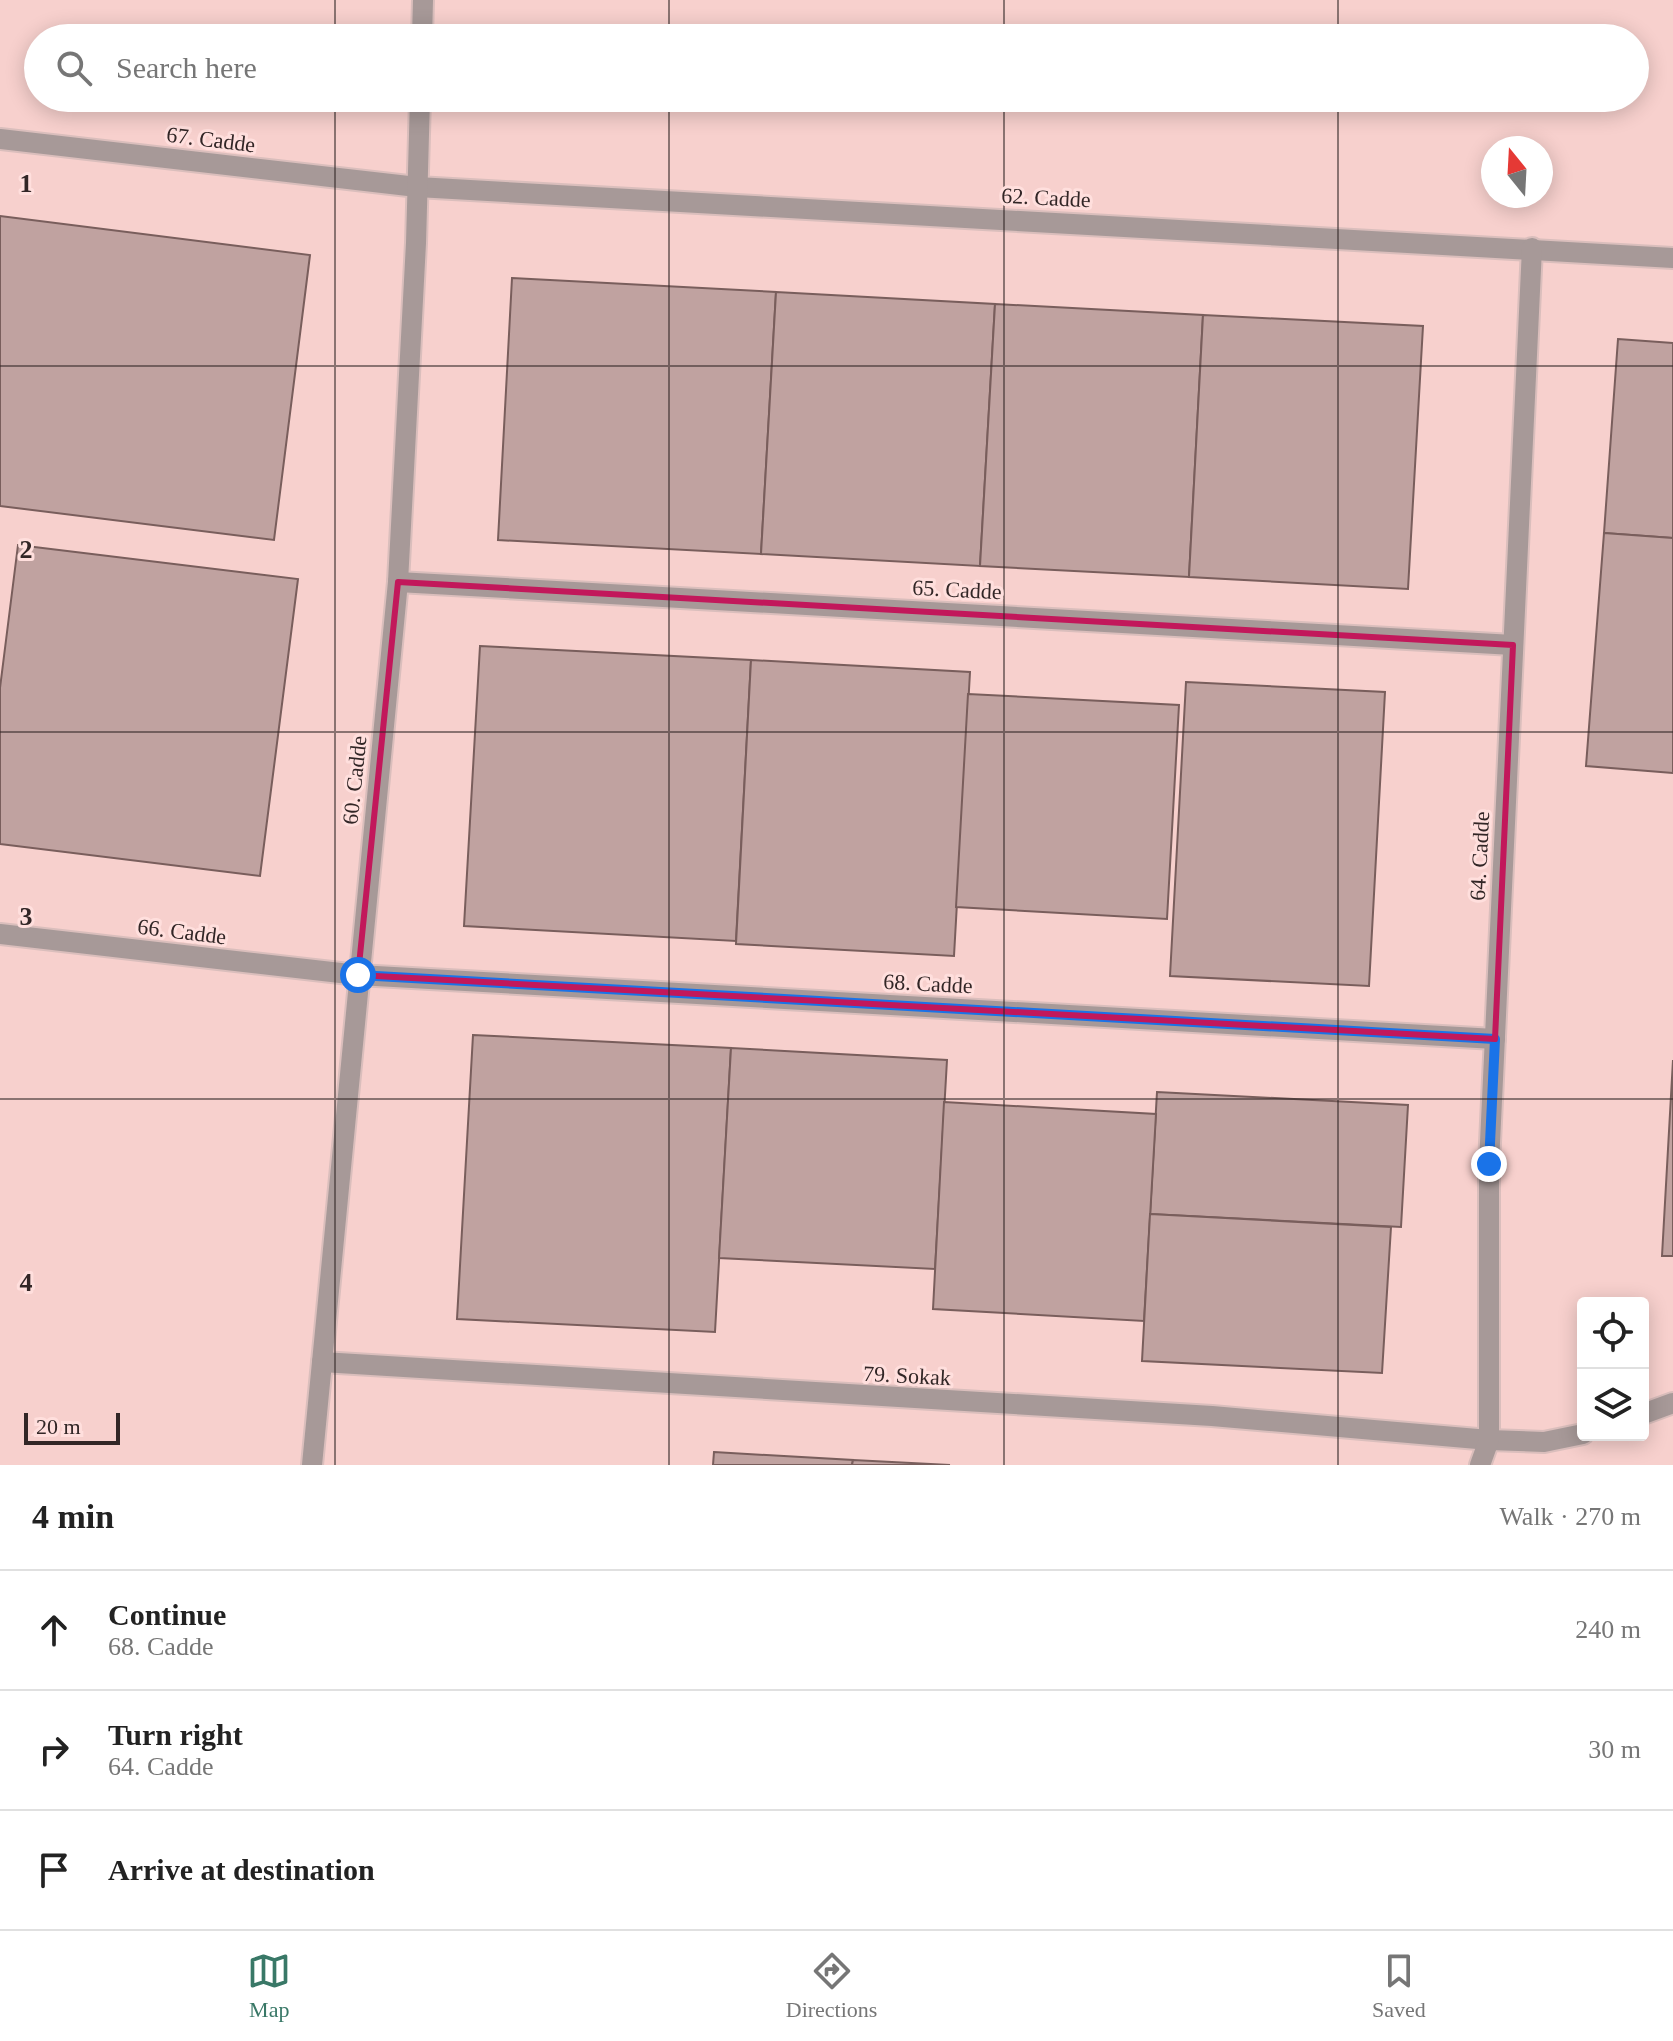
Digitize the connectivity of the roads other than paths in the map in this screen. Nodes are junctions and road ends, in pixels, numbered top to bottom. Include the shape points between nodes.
1 (423, 0) edge
2 (422, 24) edge
3 (420, 112) edge
4 (0, 139) edge
5 (417, 187) junction
6 (1532, 248) junction
7 (1673, 258) edge
8 (398, 582) junction
9 (1513, 645) junction
10 (0, 934) edge
11 (358, 975) junction
12 (1495, 1039) junction
13 (322, 1362) junction
14 (1673, 1403) edge
15 (1649, 1412) edge
16 (1577, 1435) edge
17 (1489, 1440) junction
18 (312, 1465) edge
19 (1480, 1465) edge

1 - 2 street
3 - 5 street, 60. Cadde
4 - 5 street, 67. Cadde
5 - 6 street, 62. Cadde
5 - 8 street, 60. Cadde
6 - 7 street, 62. Cadde
6 - 9 street, 64. Cadde
8 - 9 street, 65. Cadde
8 - 11 street, 60. Cadde
9 - 12 street, 64. Cadde
10 - 11 street, 66. Cadde
11 - 12 street, 68. Cadde
11 - 13 street, 60. Cadde
12 - 17 street, 64. Cadde via 1489,1164
13 - 17 street, 79. Sokak via 1212,1416
13 - 18 street, 60. Cadde
14 - 15 street
16 - 17 street, 79. Sokak via 1544,1442
17 - 19 street, 64. Cadde

